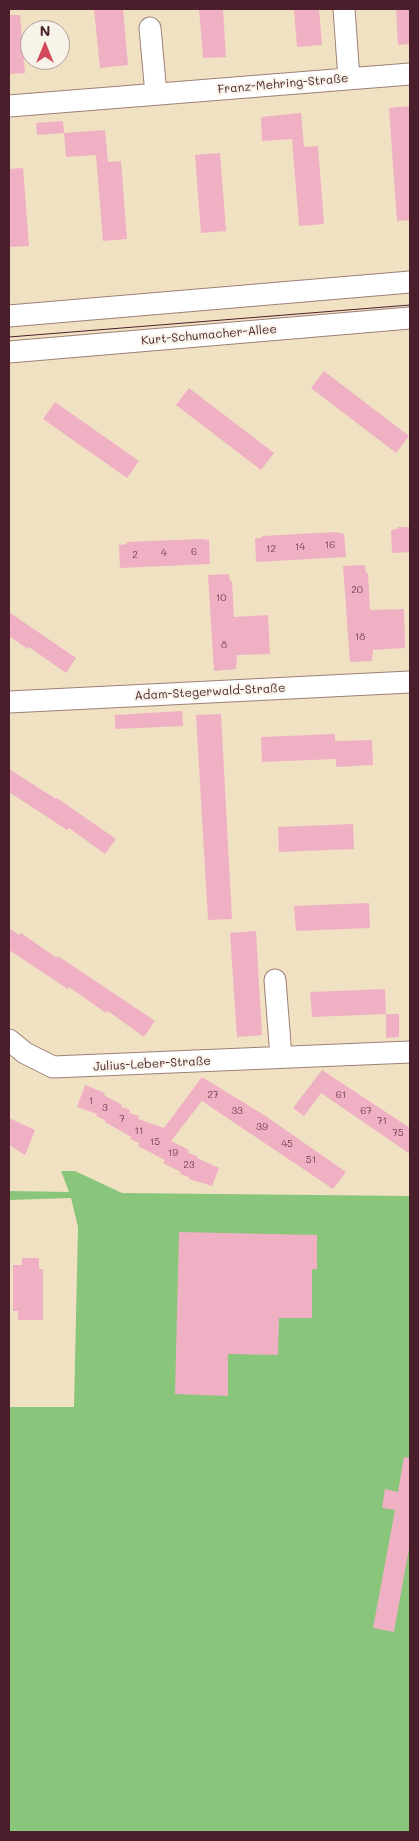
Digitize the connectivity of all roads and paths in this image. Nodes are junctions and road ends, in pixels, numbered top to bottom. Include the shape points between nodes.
1 (344, 9) edge
2 (150, 28) dead end
3 (410, 74) edge
4 (349, 79) junction
5 (156, 94) junction
6 (9, 106) edge
7 (410, 282) edge
8 (9, 316) edge
9 (410, 318) edge
10 (9, 352) edge
11 (410, 682) edge
12 (9, 702) edge
13 (275, 980) dead end
14 (17, 1046) edge
15 (410, 1052) edge
16 (281, 1057) junction

1 - 4 street
2 - 5 street
3 - 4 street, Franz-Mehring-Straße
4 - 5 street, Franz-Mehring-Straße
5 - 6 street, Franz-Mehring-Straße
7 - 8 street
9 - 10 street, Kurt-Schumacher-Allee
11 - 12 street, Adam-Stegerwald-Straße
13 - 16 street
14 - 16 street, Julius-Leber-Straße via 53,1067
15 - 16 street, Julius-Leber-Straße

